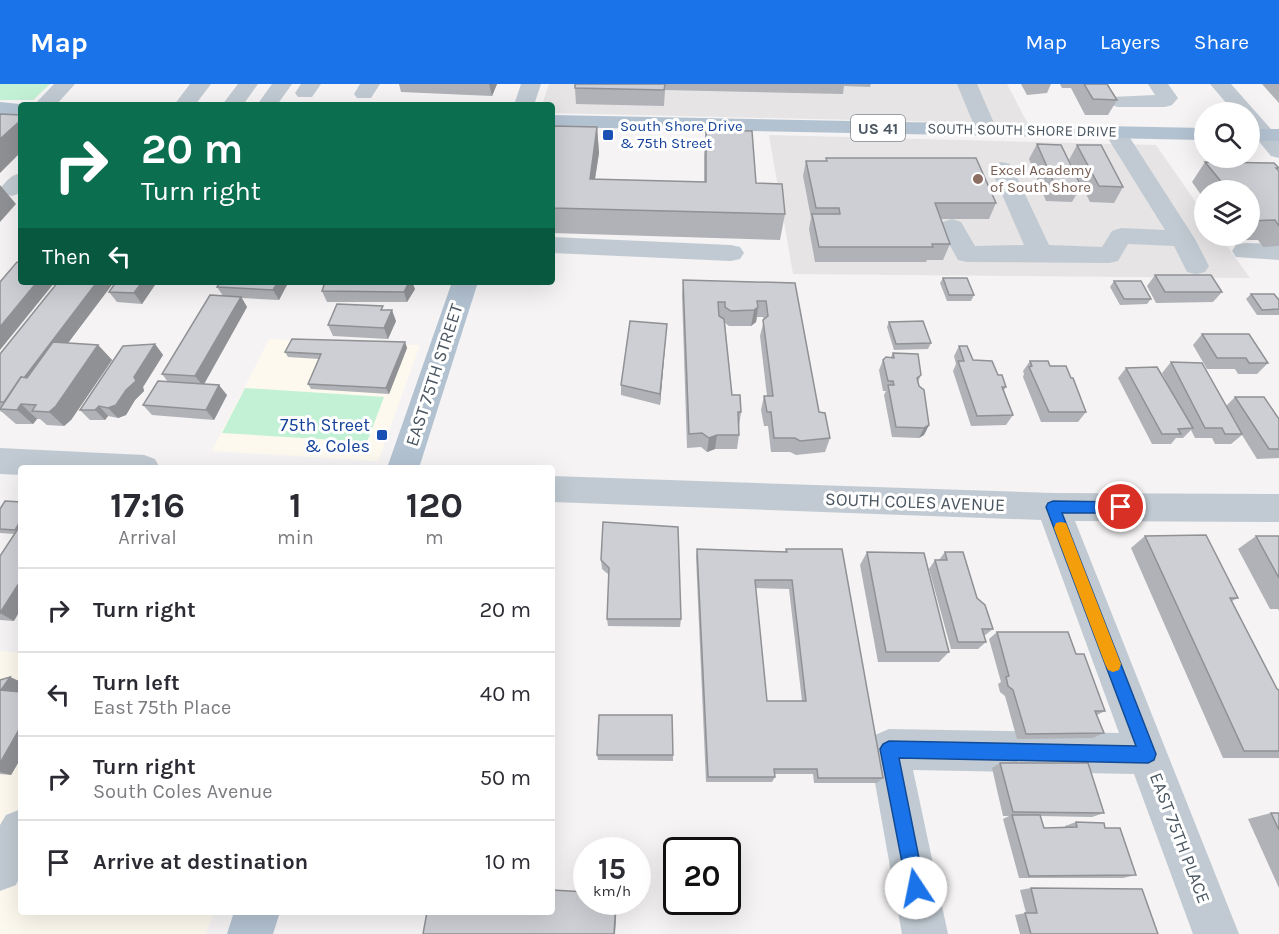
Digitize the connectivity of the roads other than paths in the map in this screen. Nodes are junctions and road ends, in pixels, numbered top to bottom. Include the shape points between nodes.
1 (65, 84) edge
2 (201, 84) edge
3 (248, 84) edge
4 (282, 84) edge
5 (531, 84) edge
6 (967, 84) edge
7 (1158, 84) edge
8 (1220, 84) edge
9 (1118, 101) edge
10 (47, 102) edge
11 (186, 102) edge
12 (234, 102) edge
13 (269, 102) edge
14 (525, 102) edge
15 (1236, 102) edge
16 (0, 108) edge
17 (18, 109) edge
18 (555, 121) edge
19 (986, 130) junction
20 (1115, 132) junction
21 (1194, 134) edge
22 (1002, 169) dead end
23 (952, 227) dead end
24 (1183, 239) junction
25 (555, 245) edge
26 (1245, 251) dead end
27 (1279, 252) edge
28 (731, 253) dead end
29 (1040, 253) junction
30 (1196, 266) dead end
31 (464, 285) edge
32 (0, 461) edge
33 (82, 465) edge
34 (404, 465) edge
35 (555, 489) edge
36 (1053, 507) junction
37 (1279, 508) edge
38 (1148, 754) junction
39 (18, 836) edge
40 (0, 869) edge
41 (256, 915) edge
42 (250, 934) edge
43 (925, 934) edge
44 (1216, 934) edge

1 - 10 street
2 - 11 street
3 - 12 street
4 - 13 street
5 - 14 street
6 - 19 street
7 - 9 street via 1168,98 1165,101
8 - 15 street
16 - 17 main road
18 - 19 main road, SOUTH SOUTH SHORE DRIVE / US 41
19 - 20 main road, SOUTH SOUTH SHORE DRIVE / US 41
20 - 21 main road, SOUTH SOUTH SHORE DRIVE / US 41
20 - 24 street
22 - 29 street
23 - 29 street via 967,254
24 - 29 street via 1121,236 1109,255
24 - 30 street
25 - 28 street
26 - 27 street
31 - 34 main road, EAST 75TH STREET
32 - 33 street
35 - 36 street, SOUTH COLES AVENUE
36 - 37 street, SOUTH COLES AVENUE
36 - 38 street, EAST 75TH PLACE
38 - 43 street via 889,749
38 - 44 street, EAST 75TH PLACE
39 - 40 street
41 - 42 main road

